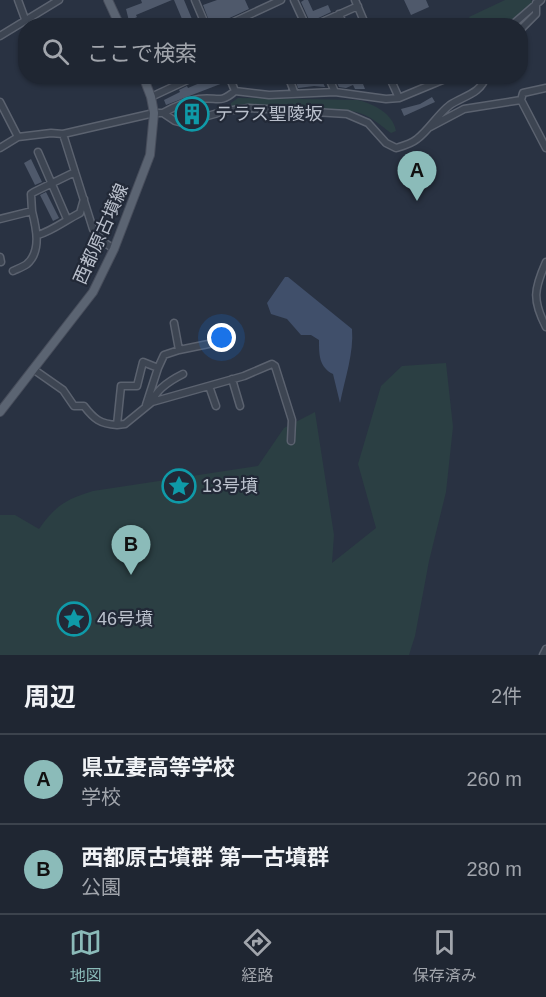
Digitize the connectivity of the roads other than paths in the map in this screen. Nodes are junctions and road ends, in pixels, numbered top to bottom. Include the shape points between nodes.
1 (18, 0) edge
2 (59, 0) edge
3 (108, 0) edge
4 (195, 0) edge
5 (280, 0) edge
6 (294, 0) edge
7 (538, 1) edge
8 (265, 3) edge
9 (356, 3) edge
10 (339, 14) junction
11 (26, 18) edge
12 (28, 18) edge
13 (116, 18) edge
14 (203, 18) edge
15 (239, 18) edge
16 (302, 18) edge
17 (330, 18) edge
18 (341, 18) edge
19 (363, 18) edge
20 (520, 18) edge
21 (528, 22) edge
22 (18, 24) edge
23 (0, 36) edge
24 (145, 84) edge
25 (179, 84) edge
26 (232, 84) edge
27 (292, 84) edge
28 (331, 84) edge
29 (393, 84) edge
30 (433, 84) edge
31 (484, 84) edge
32 (546, 88) edge
33 (235, 91) junction
34 (334, 92) junction
35 (296, 94) junction
36 (151, 97) junction
37 (399, 98) junction
38 (520, 100) junction
39 (0, 102) edge
40 (158, 113) junction
41 (427, 129) junction
42 (63, 134) junction
43 (18, 137) junction
44 (0, 148) edge
45 (546, 148) edge
46 (38, 152) dead end
47 (75, 172) junction
48 (52, 183) junction
49 (84, 198) junction
50 (32, 211) junction
51 (0, 219) edge
52 (67, 219) junction
53 (38, 236) junction
54 (114, 249) junction
55 (546, 262) edge
56 (13, 271) dead end
57 (174, 323) dead end
58 (546, 327) edge
59 (228, 340) dead end
60 (179, 350) junction
61 (158, 368) junction
62 (33, 369) junction
63 (183, 374) dead end
64 (232, 379) junction
65 (209, 386) junction
66 (152, 402) junction
67 (146, 406) junction
68 (216, 406) dead end
69 (240, 406) dead end
70 (0, 412) edge
71 (117, 425) junction
72 (291, 441) dead end
73 (546, 649) edge
74 (543, 655) edge

1 - 11 street
2 - 12 street
3 - 13 main road
4 - 14 street
5 - 8 street
6 - 16 street
7 - 20 street
7 - 21 street via 536,14
8 - 15 street
9 - 10 street
9 - 19 street
10 - 17 street
10 - 18 street
22 - 23 street
24 - 36 main road, 西都原古墳線
25 - 36 street
26 - 33 street
27 - 35 street
28 - 34 street
29 - 37 street
30 - 37 street
31 - 41 street via 452,104
32 - 38 street via 523,93
33 - 35 street
33 - 40 street via 225,99 201,98
34 - 35 street
34 - 37 street
36 - 40 main road, 西都原古墳線
38 - 41 street via 464,109
38 - 45 street
39 - 43 street
40 - 41 street via 183,123 249,108 347,114 368,123 396,148 410,144
40 - 42 street
40 - 54 main road, 西都原古墳線 via 150,155
42 - 43 street
42 - 47 street
43 - 44 street
46 - 48 street
47 - 48 street
47 - 49 street
48 - 50 street via 32,195
48 - 52 street
49 - 52 street via 80,213
49 - 54 street via 93,229
50 - 51 street
50 - 53 street
52 - 53 street
53 - 56 street via 28,263
54 - 62 main road, 西都原古墳線 via 93,292
55 - 58 street via 536,285 535,301
57 - 60 street
59 - 60 street
60 - 61 street via 165,355
61 - 67 street
61 - 71 street via 143,362 137,386 121,386
62 - 70 main road, 西都原古墳線
62 - 71 street via 63,390 74,406 84,406 104,424
63 - 66 street via 171,380
64 - 65 street
64 - 69 street
64 - 72 street via 275,366 291,420
65 - 66 street
65 - 68 street
66 - 67 street
67 - 71 street via 125,424
73 - 74 street

